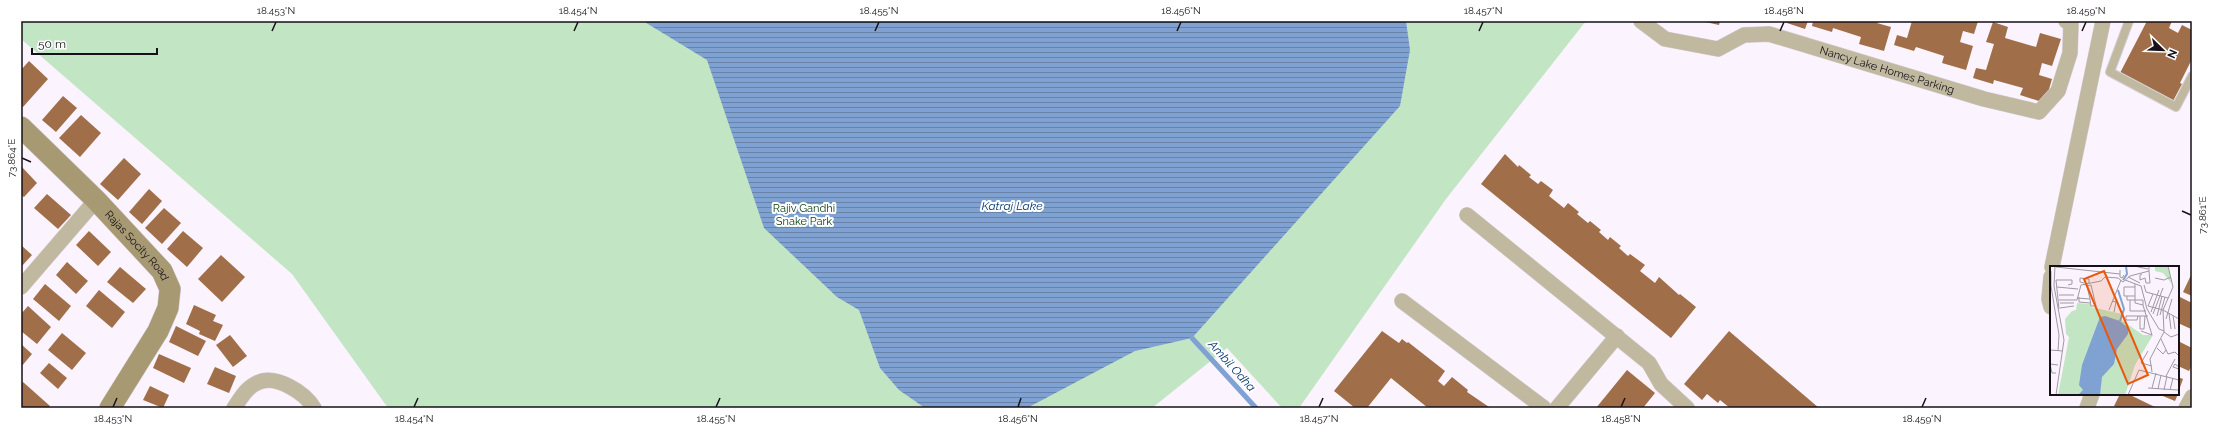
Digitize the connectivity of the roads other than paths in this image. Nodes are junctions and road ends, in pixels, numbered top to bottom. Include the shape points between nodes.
1 (1641, 21) edge
2 (2066, 21) edge
3 (2071, 21) edge
4 (2103, 21) edge
5 (2129, 21) edge
6 (2192, 76) edge
7 (21, 127) edge
8 (96, 200) junction
9 (1467, 214) dead end
10 (2052, 266) edge
11 (21, 287) edge
12 (2050, 288) edge
13 (1402, 301) dead end
14 (2050, 304) edge
15 (1617, 336) junction
16 (2092, 395) edge
17 (2192, 397) edge
18 (110, 408) edge
19 (234, 408) edge
20 (314, 408) edge
21 (1544, 408) edge
22 (1557, 408) edge
23 (1687, 408) edge
24 (2087, 408) edge
25 (2186, 408) edge

1 - 3 street, Nancy Lake Homes Parking via 1665,39 1718,49 1744,35 1769,34 1984,99 2039,112 2058,91 2070,53
2 - 3 street, Nancy Lake Homes Parking
4 - 10 street
5 - 6 lane via 2110,72 2176,107
7 - 8 street, Rajas Socity Road
8 - 11 street
8 - 18 street, Rajas Socity Road via 162,271 170,289 168,308 158,331
9 - 15 street
12 - 14 street
13 - 21 street
15 - 22 street
15 - 23 street via 1650,363 1661,384
16 - 24 street
17 - 25 street
19 - 20 street via 245,392 258,382 273,381 296,391

